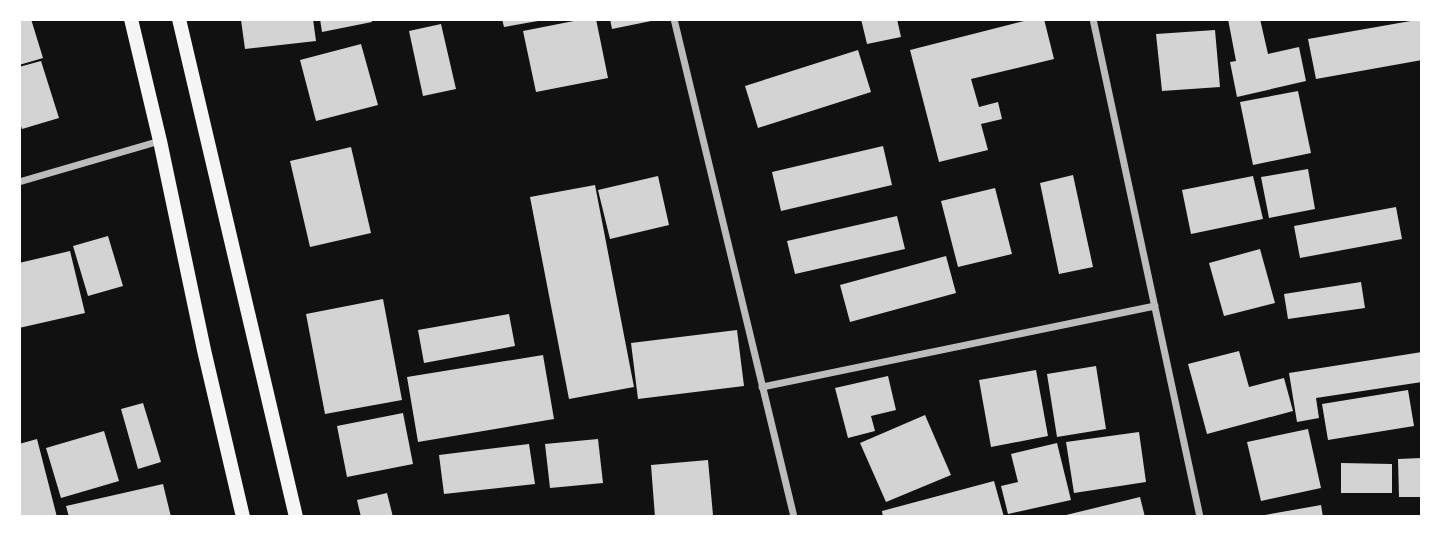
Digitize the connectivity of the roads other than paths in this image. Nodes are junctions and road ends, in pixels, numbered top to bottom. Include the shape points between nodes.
1 (131, 19) edge
2 (178, 19) edge
3 (674, 19) edge
4 (1093, 19) edge
5 (160, 141) junction
6 (19, 182) edge
7 (1155, 306) junction
8 (762, 387) junction
9 (243, 517) edge
10 (296, 517) edge
11 (794, 517) edge
12 (1200, 517) edge

1 - 5 main road
2 - 10 main road
3 - 8 street
4 - 7 street
5 - 6 street
5 - 9 main road
7 - 8 street
7 - 12 street
8 - 11 street

